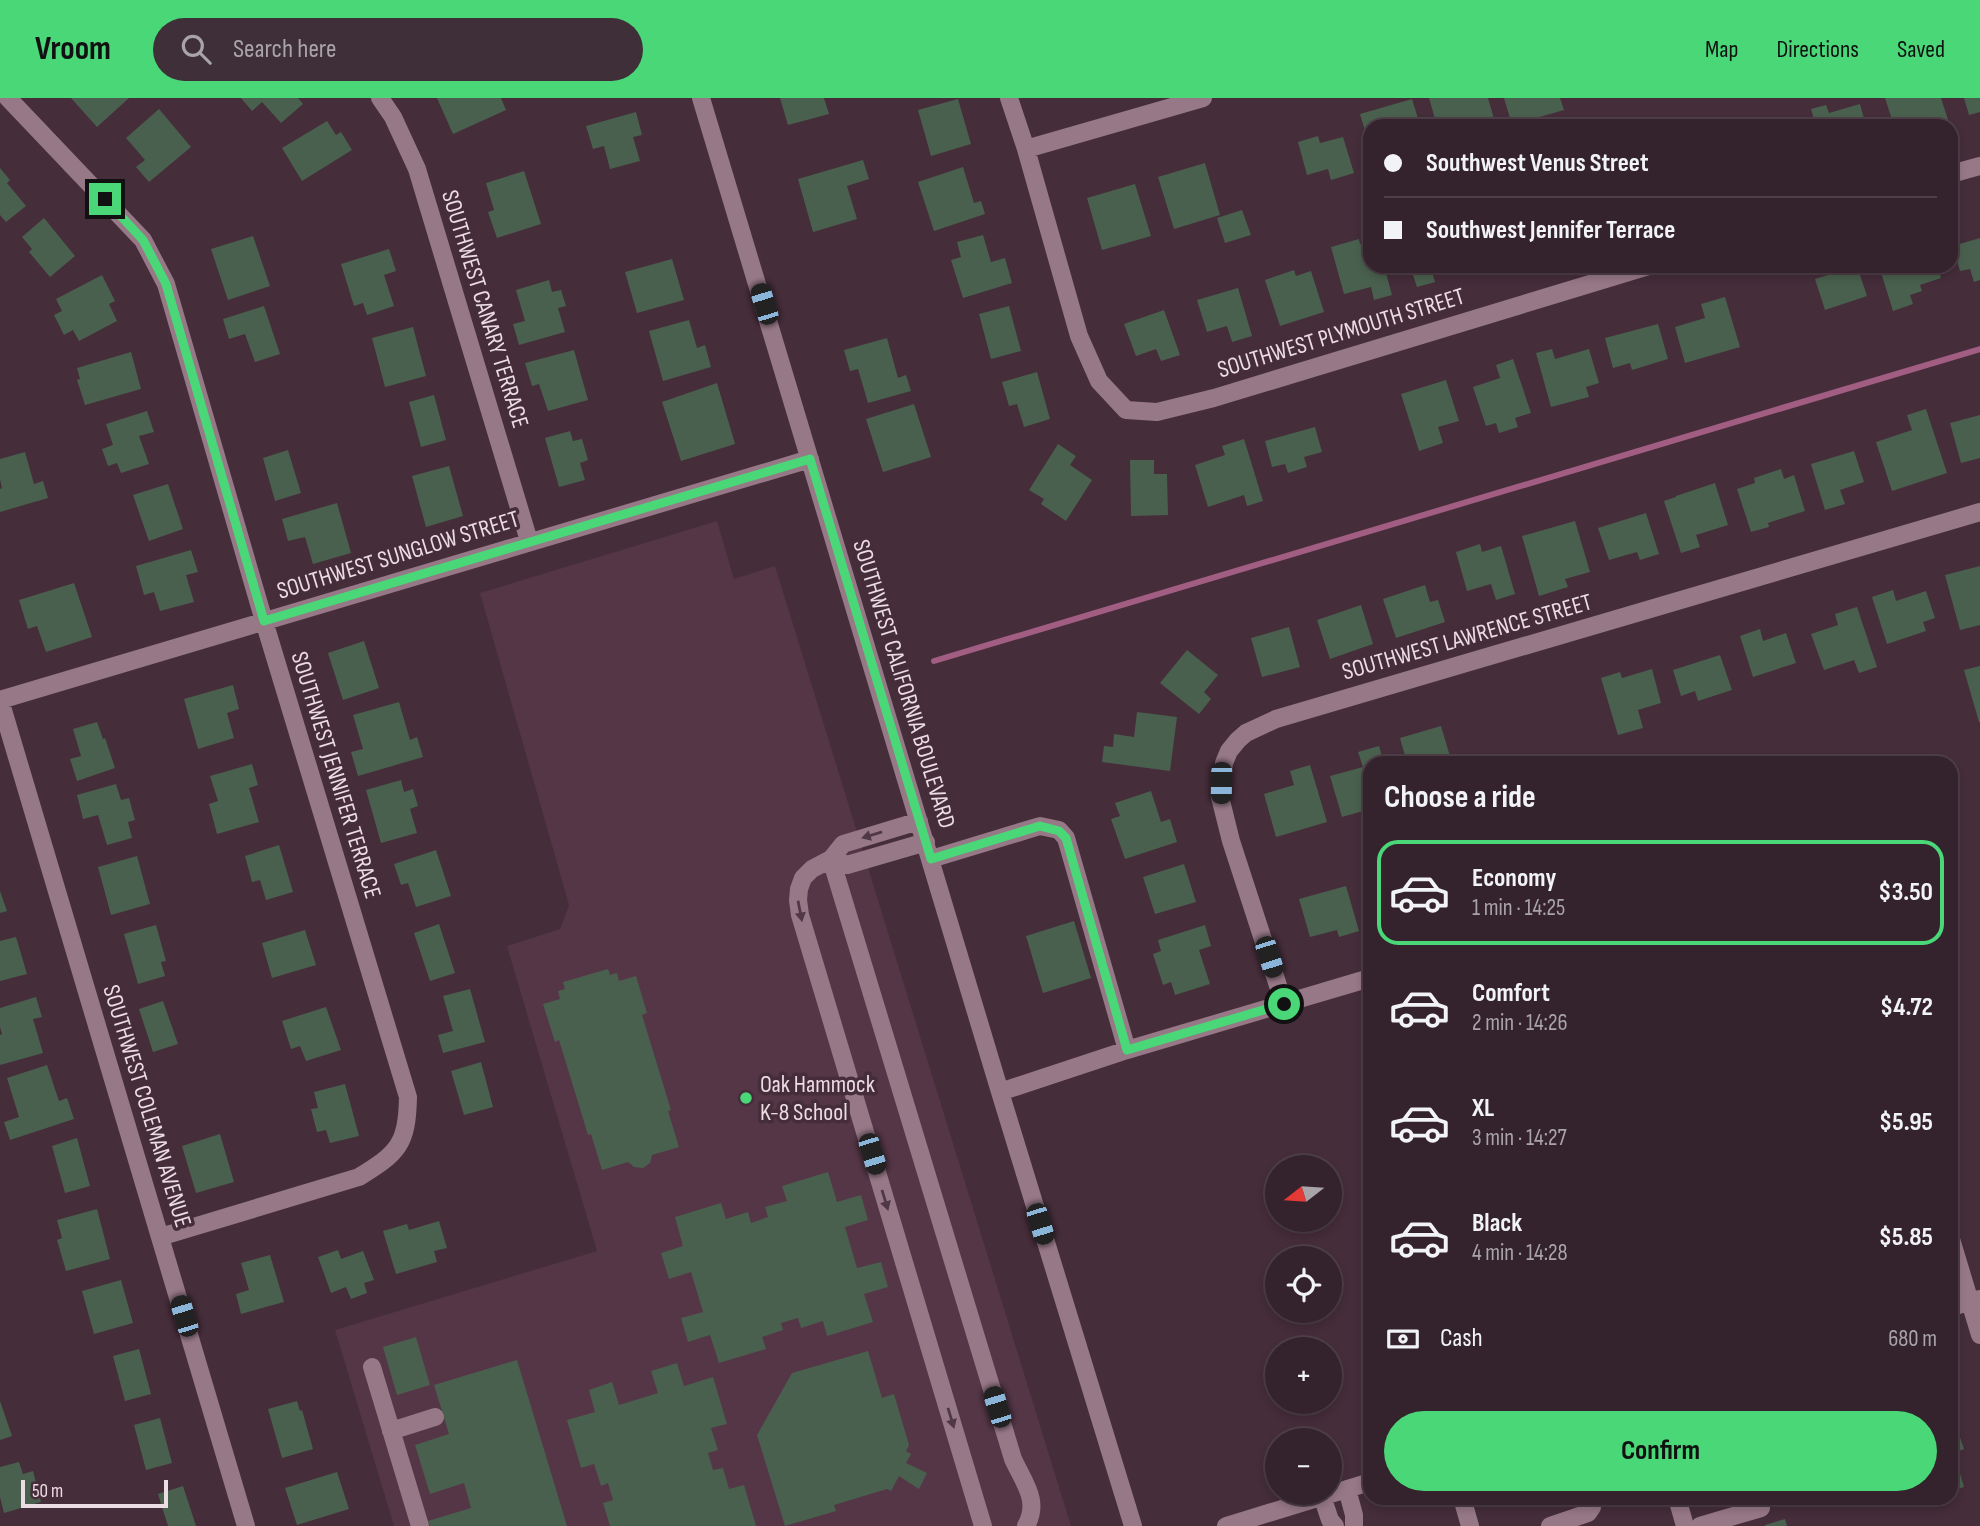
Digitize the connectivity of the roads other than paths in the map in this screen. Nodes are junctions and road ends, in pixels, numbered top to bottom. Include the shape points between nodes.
1 (8, 98) edge
2 (380, 98) edge
3 (701, 98) edge
4 (1009, 98) edge
5 (1203, 98) edge
6 (1026, 149) junction
7 (1980, 166) edge
8 (1958, 172) edge
9 (1626, 273) edge
10 (810, 459) junction
11 (1980, 512) edge
12 (529, 541) junction
13 (264, 621) junction
14 (0, 700) edge
15 (919, 821) junction
16 (928, 850) junction
17 (831, 859) junction
18 (1363, 980) edge
19 (1284, 1004) junction
20 (1127, 1050) junction
21 (1000, 1092) junction
22 (160, 1237) junction
23 (1958, 1257) edge
24 (1975, 1300) edge
25 (1958, 1305) edge
26 (1980, 1335) edge
27 (372, 1367) dead end
28 (435, 1417) dead end
29 (391, 1431) junction
30 (1363, 1484) edge
31 (1347, 1489) junction
32 (1342, 1490) edge
33 (1293, 1505) edge
34 (1325, 1505) edge
35 (1464, 1505) edge
36 (1592, 1505) edge
37 (1679, 1505) edge
38 (1761, 1508) dead end
39 (247, 1526) edge
40 (420, 1526) edge
41 (983, 1526) edge
42 (1026, 1526) edge
43 (1133, 1526) edge
44 (1226, 1526) edge
45 (1335, 1526) edge
46 (1354, 1526) edge
47 (1470, 1526) edge
48 (1550, 1526) edge
49 (1685, 1526) edge
50 (1700, 1526) edge

1 - 13 street, SOUTHWEST JENNIFER TERRACE via 143,240 166,284
2 - 12 street, SOUTHWEST CANARY TERRACE via 417,169
3 - 10 street, SOUTHWEST CALIFORNIA BOULEVARD
4 - 6 street
5 - 6 street
6 - 9 street, SOUTHWEST PLYMOUTH STREET via 1079,337 1099,381 1126,410 1157,412 1214,398
7 - 8 street
10 - 12 street, SOUTHWEST SUNGLOW STREET
10 - 15 street, SOUTHWEST CALIFORNIA BOULEVARD
11 - 19 street, SOUTHWEST LAWRENCE STREET via 1289,715 1246,733 1224,763 1220,797
12 - 13 street, SOUTHWEST SUNGLOW STREET
13 - 14 street, SOUTHWEST SUNGLOW STREET
13 - 22 street, SOUTHWEST JENNIFER TERRACE via 408,1097 408,1121 401,1142 387,1160 359,1177
14 - 22 street, SOUTHWEST COLEMAN AVENUE
15 - 16 street, SOUTHWEST CALIFORNIA BOULEVARD
15 -> 17 street via 843,844
16 - 17 street via 847,864
16 - 20 street via 1040,826 1066,838
16 - 21 street, SOUTHWEST CALIFORNIA BOULEVARD
17 -> 41 street via 803,878 800,915
17 - 42 street via 1013,1459 1031,1497 1033,1507
18 - 19 street
19 - 20 street
20 - 21 street
21 - 43 street, SOUTHWEST CALIFORNIA BOULEVARD
22 - 39 street, SOUTHWEST COLEMAN AVENUE
23 - 24 street
24 - 25 street
24 - 26 street
27 - 29 street
28 - 29 street
29 - 40 street
30 - 31 street
31 - 32 street
31 - 46 street
33 - 44 street
34 - 45 street
35 - 47 street
36 - 48 street via 1588,1513
37 - 49 street
38 - 50 street

